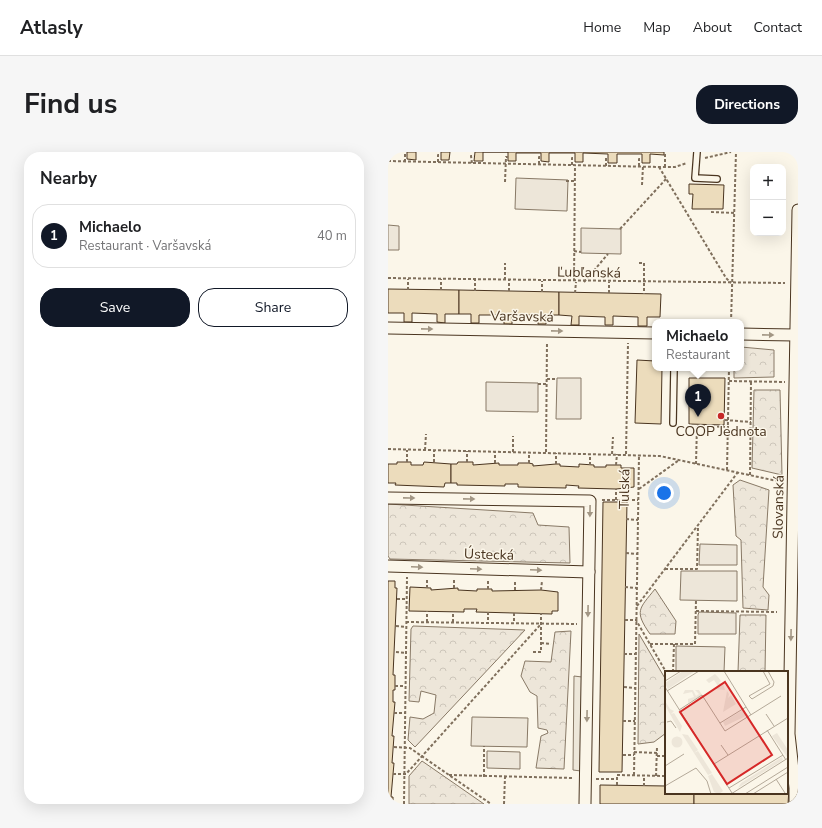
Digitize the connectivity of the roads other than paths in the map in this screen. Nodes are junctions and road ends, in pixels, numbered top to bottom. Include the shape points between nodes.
1 (697, 152) edge
2 (717, 179) dead end
3 (798, 210) edge
4 (388, 328) edge
5 (652, 333) edge
6 (744, 334) edge
7 (795, 335) junction
8 (674, 371) edge
9 (673, 423) dead end
10 (388, 498) edge
11 (388, 566) edge
12 (589, 572) junction
13 (585, 804) edge
14 (795, 804) edge

1 - 2 lane via 696,178
3 - 7 street, Slovanská
4 -> 5 street, Varšavská
6 -> 7 street
7 -> 14 street, Slovanská via 789,734 796,788
8 - 9 lane
10 -> 12 street via 590,501
11 -> 12 street, Ústecká
12 -> 13 street

